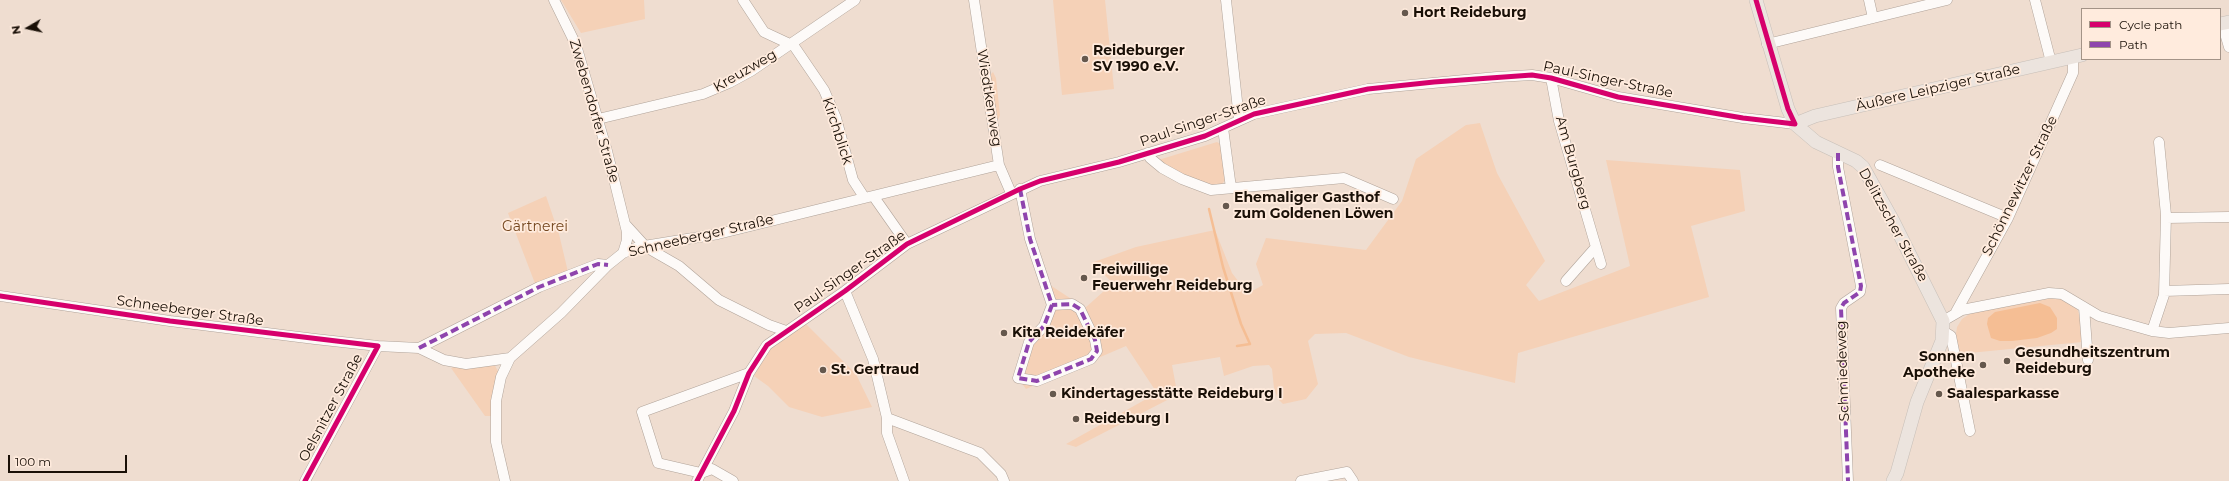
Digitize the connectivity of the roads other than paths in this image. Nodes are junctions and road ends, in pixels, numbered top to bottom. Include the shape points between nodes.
1 (554, 0) edge
2 (743, 0) edge
3 (855, 0) edge
4 (974, 0) edge
5 (1226, 0) edge
6 (1756, 0) edge
7 (1869, 0) edge
8 (1947, 0) edge
9 (2035, 0) edge
10 (1873, 18) junction
11 (2224, 23) edge
12 (791, 44) junction
13 (1767, 44) junction
14 (2229, 47) edge
15 (2077, 56) edge
16 (2051, 62) junction
17 (1551, 78) junction
18 (1238, 119) junction
19 (598, 120) junction
20 (1795, 124) junction
21 (1223, 128) junction
22 (2159, 142) dead end
23 (1148, 153) junction
24 (1838, 153) junction
25 (999, 165) junction
26 (1880, 166) dead end
27 (1231, 188) junction
28 (1015, 191) junction
29 (869, 197) junction
30 (1393, 199) dead end
31 (2229, 217) edge
32 (2008, 218) junction
33 (2166, 218) junction
34 (625, 224) junction
35 (907, 244) junction
36 (646, 247) junction
37 (1596, 248) junction
38 (622, 254) junction
39 (1601, 264) dead end
40 (608, 265) junction
41 (1566, 281) dead end
42 (2229, 289) edge
43 (2164, 291) junction
44 (845, 292) junction
45 (0, 296) edge
46 (1052, 305) junction
47 (2084, 308) junction
48 (1956, 312) junction
49 (1943, 326) junction
50 (2229, 328) edge
51 (786, 331) junction
52 (2152, 331) junction
53 (378, 346) junction
54 (419, 348) junction
55 (510, 358) junction
56 (2088, 360) dead end
57 (749, 373) junction
58 (887, 418) junction
59 (1970, 432) dead end
60 (699, 477) edge
61 (305, 481) edge
62 (505, 481) edge
63 (733, 481) edge
64 (904, 481) edge
65 (1004, 481) edge
66 (1301, 481) edge
67 (1353, 481) edge
68 (1848, 481) edge
69 (1893, 481) edge

1 - 19 street, Zwebendorfer Straße via 576,45
2 - 12 street, Kirchblick via 764,32
3 - 12 street, Kreuzweg
4 - 25 street, Wiedtkenweg
5 - 18 street
6 - 13 main road, Delitzscher Straße
7 - 10 street
8 - 10 street
9 - 16 street
10 - 13 street
11 - 14 street
12 - 19 street, Kreuzweg via 751,71 711,91
12 - 29 street, Kirchblick via 816,77 831,103 853,180
13 - 20 main road, Delitzscher Straße
15 - 16 main road, Äußere Leipziger Straße
15 - 32 street, Schönnewitzer Straße via 2073,73
16 - 20 main road, Äußere Leipziger Straße via 1815,116
17 - 18 street, Paul-Singer-Straße via 1532,75 1497,77 1368,89
17 - 20 street, Paul-Singer-Straße via 1618,97
17 - 37 street, Am Burgberg via 1559,121
18 - 21 street, Paul-Singer-Straße
19 - 34 street, Zwebendorfer Straße
20 - 24 main road, Delitzscher Straße via 1816,142
21 - 23 street, Paul-Singer-Straße
21 - 27 street
22 - 33 street
23 - 27 street via 1162,168 1199,187 1211,190
23 - 28 street, Paul-Singer-Straße via 1049,178
24 - 49 main road, Delitzscher Straße via 1856,161 1868,174 1939,311
24 - 68 street, Schmiedeweg via 1838,167 1861,286 1860,292 1841,308
25 - 28 street, Wiedtkenweg
25 - 29 street, Schneeberger Straße
26 - 32 street
27 - 30 street via 1344,178
28 - 35 street, Paul-Singer-Straße
28 - 46 street
29 - 35 street, Paul-Singer-Straße
29 - 36 street, Schneeberger Straße via 718,234
31 - 33 street
32 - 48 street, Schönnewitzer Straße
33 - 43 street
34 - 36 street, Zwebendorfer Straße
34 - 38 street, Zwebendorfer Straße via 627,240
35 - 44 street, Paul-Singer-Straße
36 - 38 street, Schneeberger Straße via 630,249
36 - 51 street, Zwebendorfer Straße via 679,266 718,300
37 - 39 street, Am Burgberg
37 - 41 street
38 - 40 street, Schneeberger Straße
40 - 54 street, Schneeberger Straße via 598,264 539,287
40 - 55 street via 561,313
42 - 43 street
43 - 52 street
44 - 51 street, Paul-Singer-Straße
44 - 58 street via 873,359
45 - 53 street, Schneeberger Straße via 170,321
46 - 46 street via 1044,326 1029,342 1018,378 1037,381 1091,359 1097,351 1095,340 1080,309 1072,304
47 - 48 street via 2062,294 2049,293
47 - 52 street via 2099,316
47 - 56 street
48 - 49 street
49 - 59 street via 1951,336
49 - 69 main road via 1937,354 1916,402
50 - 52 street via 2169,333
51 - 57 street, Paul-Singer-Straße via 767,345
53 - 54 street, Schneeberger Straße
53 - 61 street, Oelsnitzer Straße
54 - 55 street, Schneeberger Straße via 444,360 466,364
55 - 62 street via 501,377 496,401 496,442
57 - 60 street, Paul-Singer-Straße via 734,411
57 - 60 street via 642,412 658,463
58 - 64 street via 887,434
58 - 65 street via 980,452 1001,474
60 - 63 street via 712,469
66 - 67 street via 1347,472

